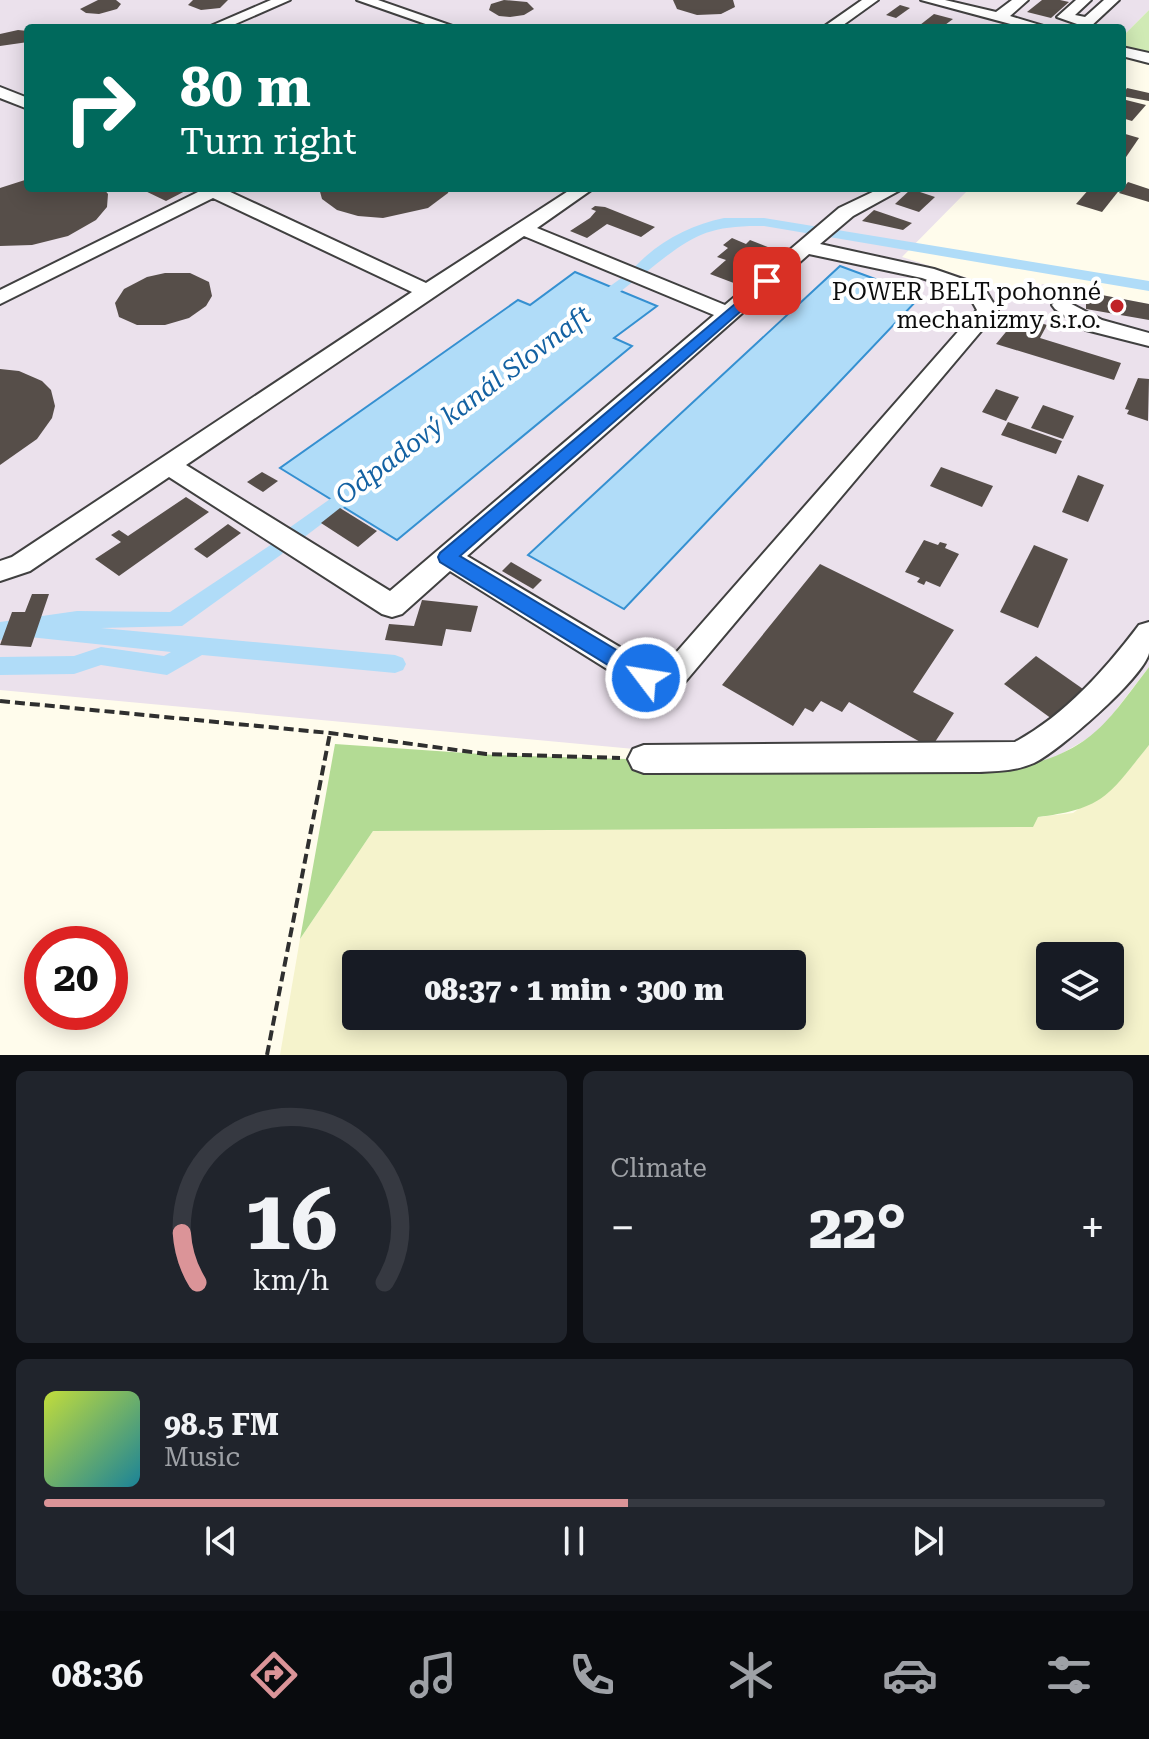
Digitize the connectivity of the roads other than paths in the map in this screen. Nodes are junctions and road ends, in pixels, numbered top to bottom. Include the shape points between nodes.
1 (283, 0) edge
2 (364, 0) edge
3 (871, 0) edge
4 (928, 0) edge
5 (1021, 0) edge
6 (1084, 0) edge
7 (1112, 0) edge
8 (999, 17) junction
9 (223, 24) edge
10 (439, 24) edge
11 (835, 24) edge
12 (1027, 24) edge
13 (1082, 24) edge
14 (1085, 24) edge
15 (1126, 52) edge
16 (1149, 58) edge
17 (0, 92) edge
18 (24, 102) edge
19 (24, 104) edge
20 (0, 113) edge
21 (207, 192) edge
22 (219, 192) edge
23 (579, 192) edge
24 (887, 192) edge
25 (523, 229) junction
26 (816, 237) junction
27 (427, 291) junction
28 (0, 298) edge
29 (1062, 305) dead end
30 (729, 314) junction
31 (1149, 340) edge
32 (168, 465) junction
33 (447, 557) junction
34 (0, 571) edge
35 (1149, 633) edge
36 (644, 759) road end

1 - 9 lane
2 - 10 lane
3 - 11 lane
4 - 8 lane
5 - 8 lane
6 - 13 lane via 1064,17
7 - 14 lane
8 - 12 lane
15 - 16 lane
17 - 18 lane
19 - 20 lane
21 - 28 lane
22 - 27 lane
23 - 25 lane
24 - 26 lane via 846,212
25 - 27 lane
25 - 30 lane
26 - 30 lane
26 - 33 lane via 976,290 988,311 675,674 646,678
27 - 32 lane
29 - 31 lane via 1094,325
30 - 33 lane
32 - 33 lane via 392,606
32 - 34 lane via 21,564
35 - 36 lane via 1076,716 1022,754 979,758 714,752

